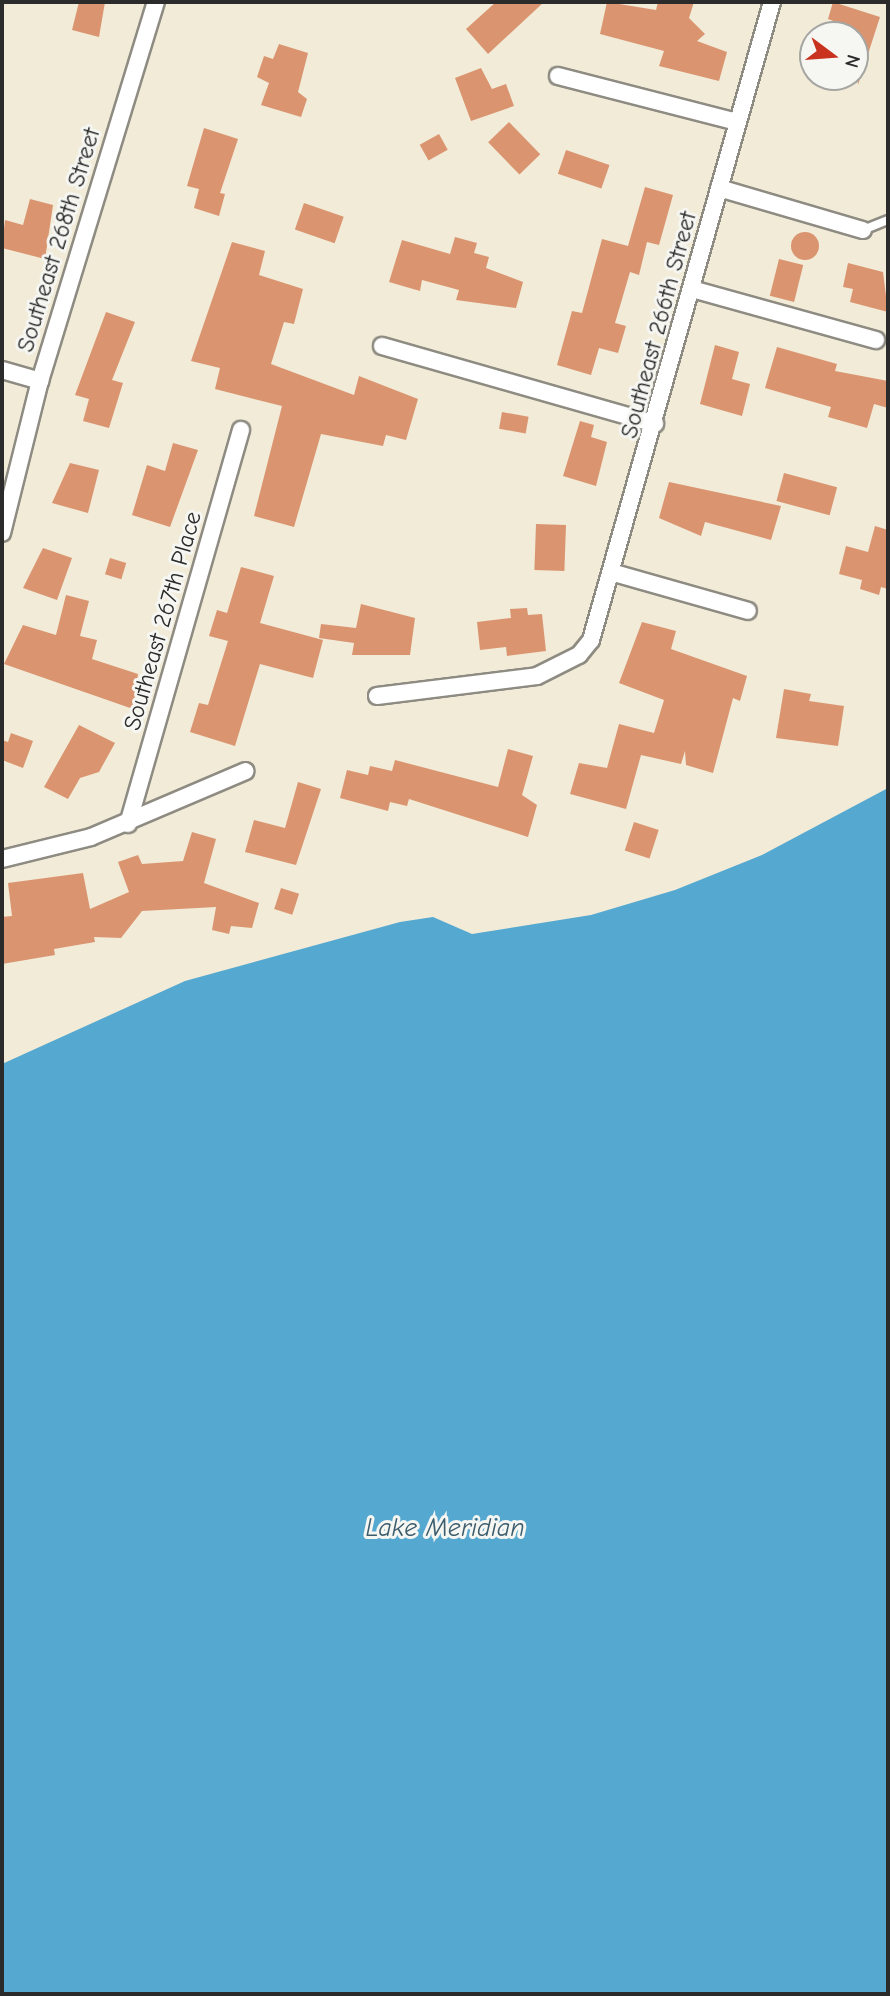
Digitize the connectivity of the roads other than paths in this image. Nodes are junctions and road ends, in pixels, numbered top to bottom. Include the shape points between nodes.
1 (156, 2) edge
2 (772, 2) edge
3 (558, 76) dead end
4 (737, 122) junction
5 (719, 188) junction
6 (888, 220) edge
7 (863, 230) joint
8 (692, 289) junction
9 (876, 340) dead end
10 (382, 346) dead end
11 (2, 370) edge
12 (40, 382) junction
13 (655, 424) junction
14 (241, 430) dead end
15 (2, 533) edge
16 (614, 573) junction
17 (748, 611) dead end
18 (377, 695) dead end
19 (246, 771) dead end
20 (128, 824) junction
21 (2, 859) edge

1 - 12 street, Southeast 268th Street
2 - 4 street, Southeast 266th Street
3 - 4 street
4 - 5 street, Southeast 266th Street
5 - 7 street
5 - 8 street, Southeast 266th Street
6 - 7 lane
8 - 9 street
8 - 13 street, Southeast 266th Street
10 - 13 street
11 - 12 street
12 - 15 street, Southeast 268th Street
13 - 16 street, Southeast 266th Street
14 - 20 street, Southeast 267th Place
16 - 17 street
16 - 18 street, Southeast 266th Street via 601,620 579,655 511,681
19 - 20 street
20 - 21 street

